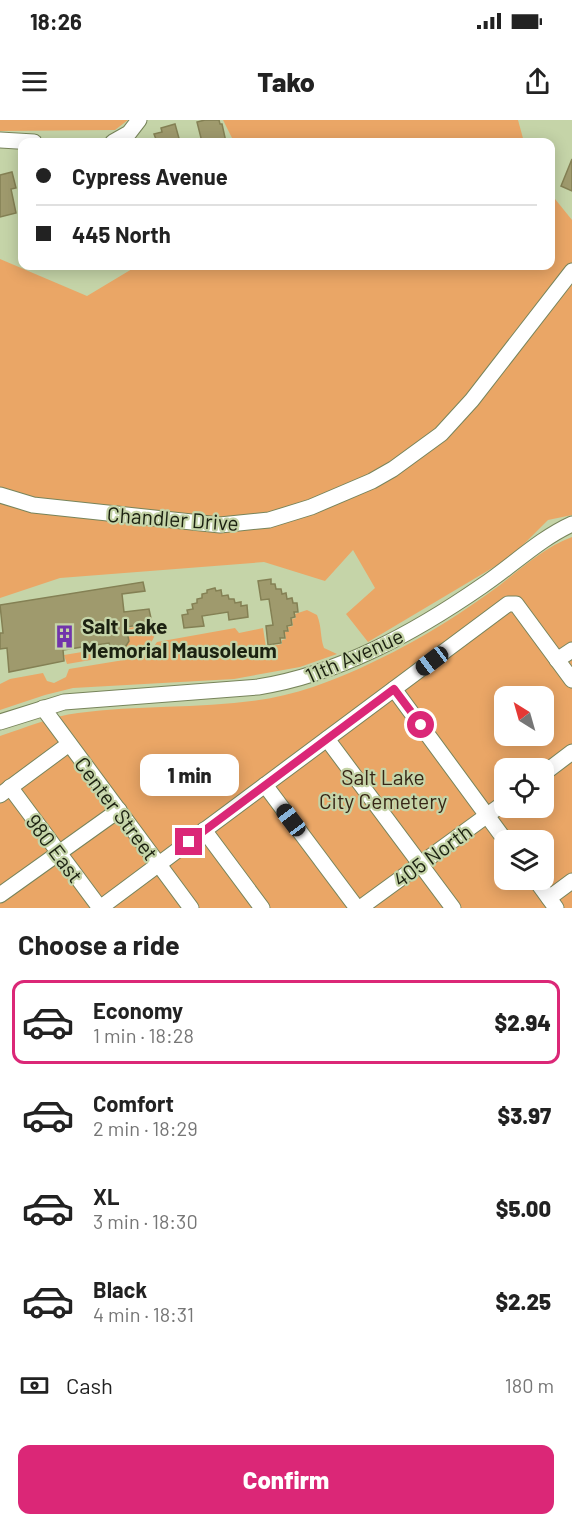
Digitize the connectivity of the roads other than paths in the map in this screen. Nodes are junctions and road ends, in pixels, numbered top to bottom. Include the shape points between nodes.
1 (139, 120) edge
2 (122, 138) edge
3 (3, 141) edge
4 (18, 141) edge
5 (572, 271) edge
6 (0, 495) edge
7 (572, 524) edge
8 (572, 650) edge
9 (558, 660) junction
10 (572, 680) edge
11 (394, 689) junction
12 (43, 708) junction
13 (0, 722) edge
14 (327, 739) junction
15 (69, 744) junction
16 (572, 752) edge
17 (554, 766) edge
18 (265, 785) junction
19 (5, 791) edge
20 (119, 810) junction
21 (494, 810) edge
22 (487, 815) junction
23 (204, 830) junction
24 (498, 830) edge
25 (59, 852) junction
26 (159, 864) junction
27 (420, 864) junction
28 (572, 881) edge
29 (543, 890) edge
30 (0, 895) edge
31 (552, 903) edge
32 (100, 908) edge
33 (191, 908) edge
34 (262, 908) edge
35 (359, 908) edge
36 (453, 908) edge

1 - 2 street
3 - 4 street
5 - 6 street, Chandler Drive via 441,434 372,481 311,507 269,520 220,525 33,505
7 - 12 street, 11th Avenue via 556,531 481,587 423,623 324,672 258,687 64,702
8 - 9 street
9 - 10 street
9 - 11 street via 516,604 508,604
11 - 14 street
11 - 22 street
12 - 13 street, 11th Avenue
12 - 15 street, Center Street
14 - 18 street
14 - 27 street
15 - 19 street
15 - 20 street, Center Street
16 - 17 street
18 - 23 street
18 - 35 street
19 - 25 street, 980 East
20 - 25 street
20 - 26 street, Center Street
21 - 22 street, 405 North
22 - 24 street
22 - 27 street, 405 North
23 - 26 street
23 - 34 street
25 - 30 street
25 - 32 street, 980 East
26 - 32 street
26 - 33 street, Center Street
27 - 35 street, 405 North
27 - 36 street
28 - 31 street
29 - 31 street

